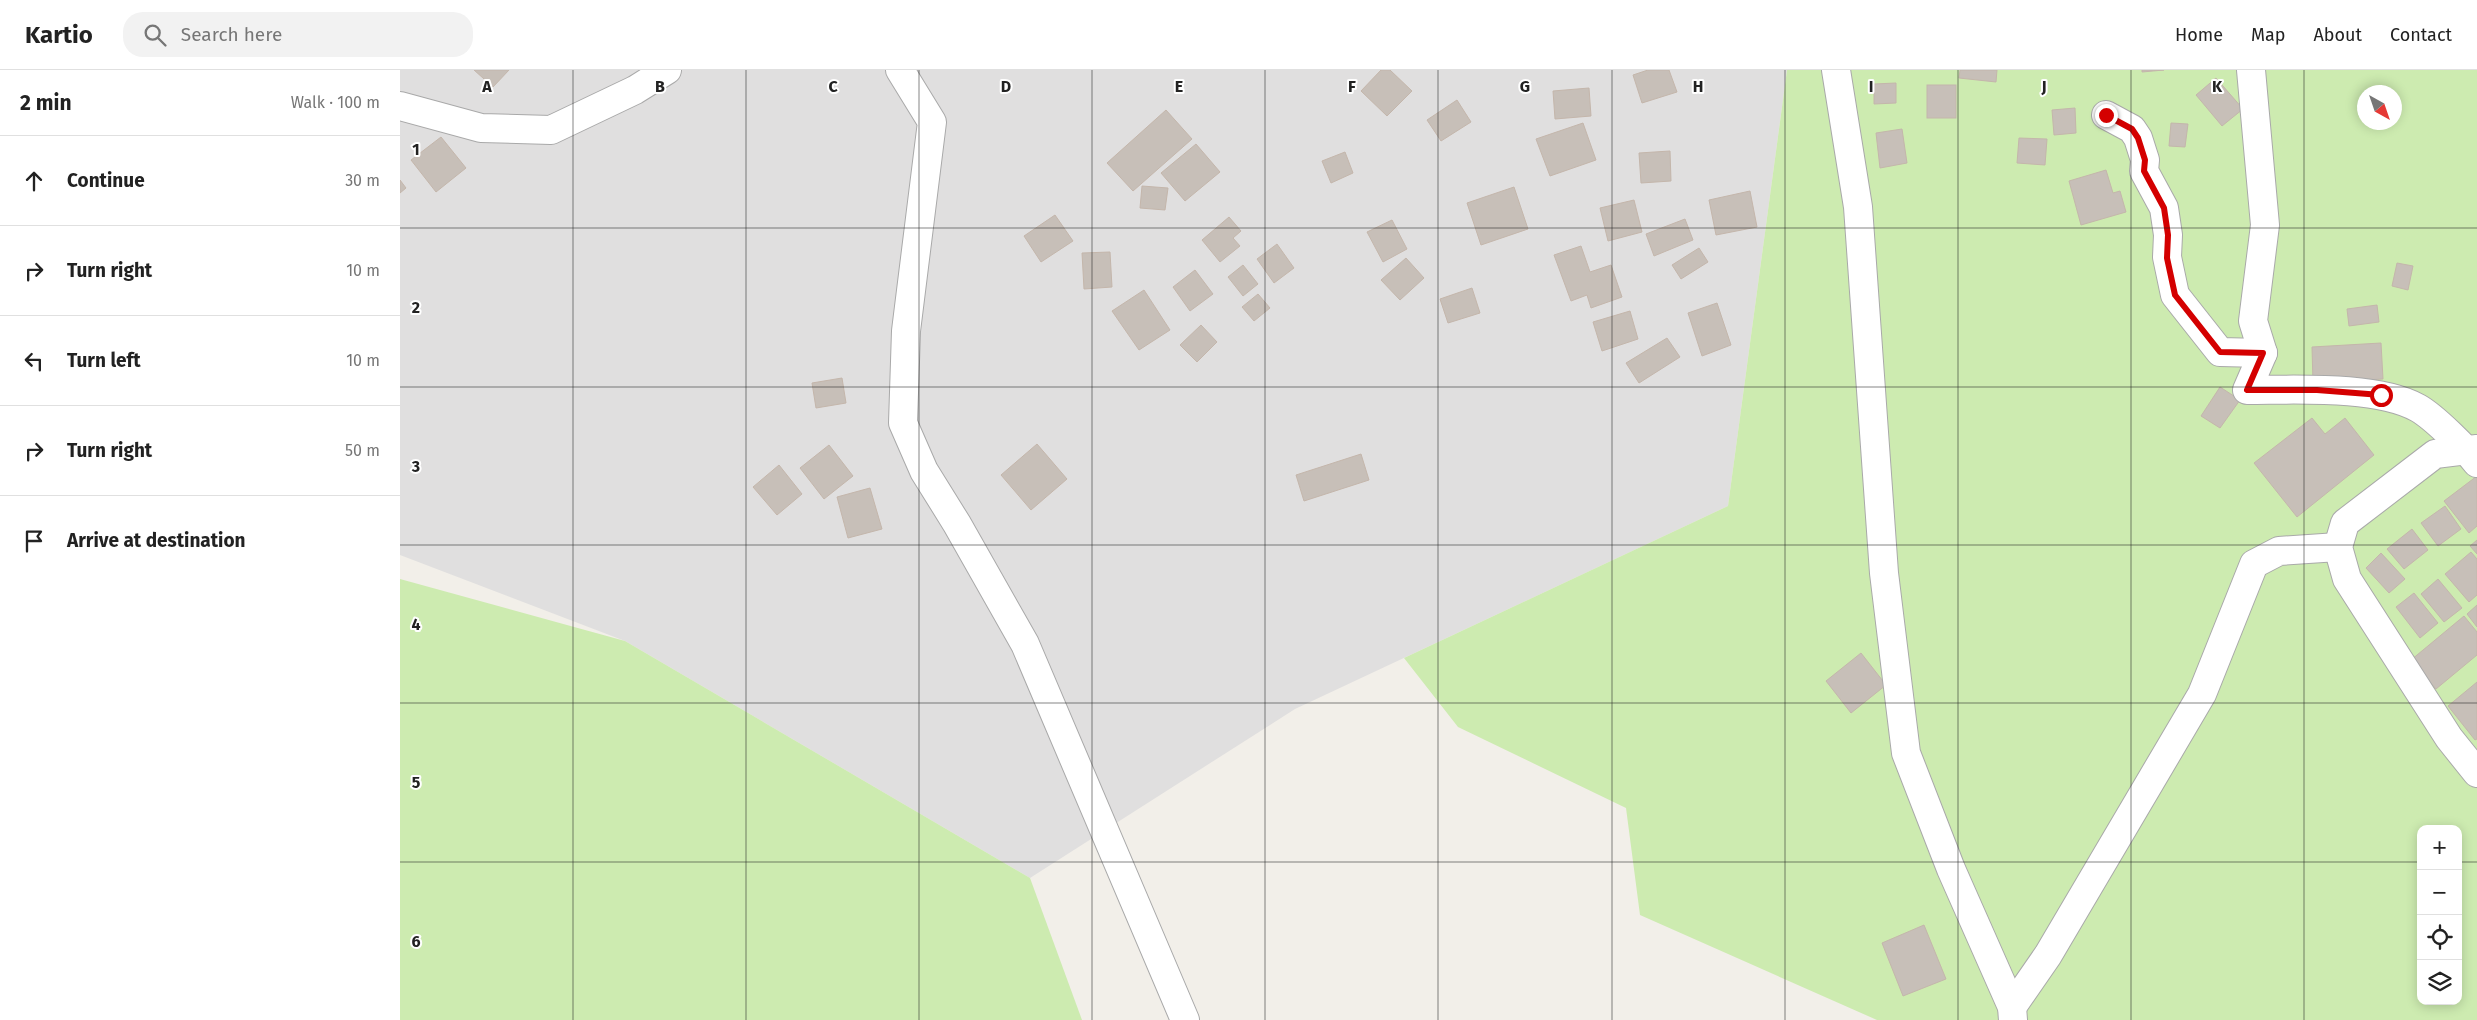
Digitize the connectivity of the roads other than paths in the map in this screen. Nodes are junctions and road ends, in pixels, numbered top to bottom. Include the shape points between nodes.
1 (667, 70) edge
2 (900, 70) edge
3 (1836, 70) edge
4 (2251, 70) edge
5 (400, 106) edge
6 (2106, 115) dead end
7 (2263, 353) junction
8 (2474, 454) edge
9 (2338, 547) junction
10 (2477, 773) edge
11 (2012, 1014) edge
12 (1185, 1020) edge

1 - 5 street via 635,90 551,130 481,128
2 - 12 street via 932,122 906,331 903,423 924,471 1025,644
3 - 11 street via 1858,207 1884,573 1906,753
4 - 7 street via 2265,225 2253,321
6 - 7 street via 2132,129 2138,138 2145,160 2144,171 2164,208 2167,258 2175,295 2220,352
7 - 8 street via 2247,390 2317,390 2381,395 2418,408
8 - 9 street via 2435,454 2345,523
9 - 10 street via 2347,580 2450,738
9 - 11 street via 2279,551 2254,564 2202,694

